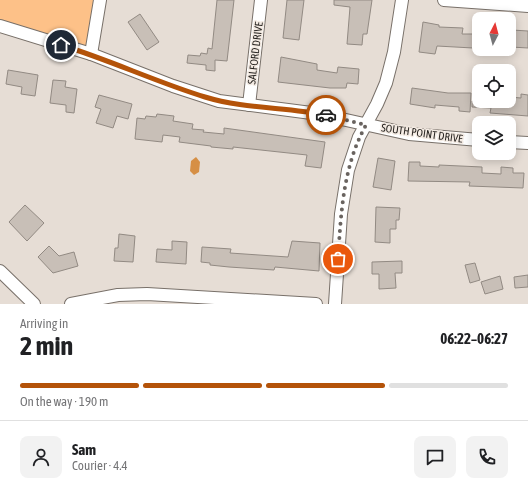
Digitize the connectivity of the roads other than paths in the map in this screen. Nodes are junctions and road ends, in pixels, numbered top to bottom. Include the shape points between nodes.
1 (100, 0) edge
2 (261, 0) edge
3 (402, 0) edge
4 (444, 0) edge
5 (528, 6) edge
6 (0, 26) edge
7 (91, 54) junction
8 (249, 105) junction
9 (366, 125) junction
10 (472, 139) edge
11 (516, 142) edge
12 (528, 143) edge
13 (0, 271) edge
14 (34, 304) edge
15 (72, 304) edge
16 (316, 304) edge
17 (335, 304) edge

1 - 7 street
2 - 8 street, SALFORD DRIVE
3 - 9 street via 386,83
4 - 5 street
6 - 7 street, SOUTH POINT DRIVE
7 - 8 street, SOUTH POINT DRIVE via 205,97
8 - 9 street, SOUTH POINT DRIVE via 319,114
9 - 10 street, SOUTH POINT DRIVE via 424,136
9 - 17 street via 359,137 348,170 341,214
11 - 12 street
13 - 14 street
15 - 16 street via 118,295 140,294

